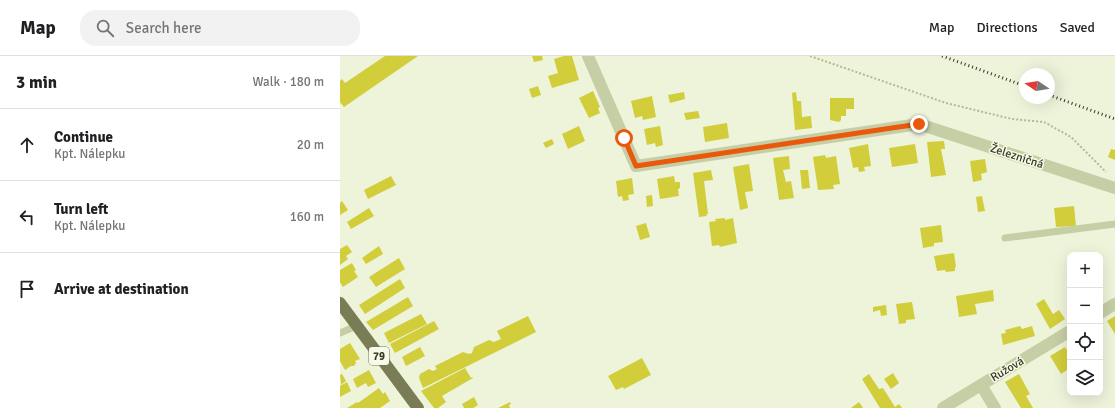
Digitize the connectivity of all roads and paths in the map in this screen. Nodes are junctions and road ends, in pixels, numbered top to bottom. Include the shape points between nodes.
1 (588, 56) edge
2 (810, 56) edge
3 (1110, 175) dead end
4 (1115, 188) edge
5 (1115, 224) edge
6 (1005, 238) dead end
7 (340, 304) edge
8 (1115, 304) edge
9 (1103, 311) edge
10 (356, 326) junction
11 (340, 333) edge
12 (1067, 333) edge
13 (981, 385) junction
14 (418, 408) edge
15 (943, 408) edge
16 (995, 408) edge

1 - 4 street, Železničná via 636,166 919,124
2 - 3 path via 946,103 1012,119 1044,122 1072,137
5 - 6 lane
7 - 10 main road, 79
8 - 9 street
10 - 11 lane
10 - 14 main road, 79
12 - 13 street, Ružová
13 - 15 street, Ružová
13 - 16 street

